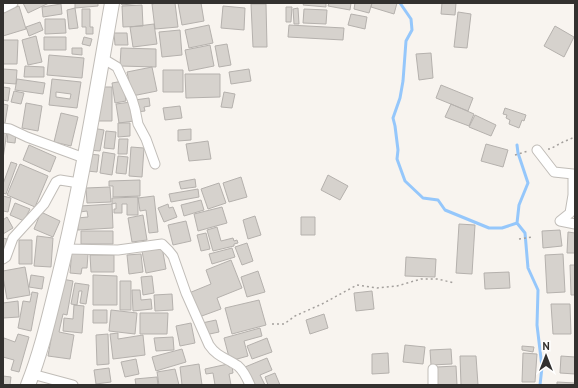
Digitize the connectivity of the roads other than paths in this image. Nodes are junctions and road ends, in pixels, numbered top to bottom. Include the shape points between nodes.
1 (13, 3) edge
2 (112, 3) edge
3 (3, 8) edge
4 (102, 58) junction
5 (3, 128) edge
6 (538, 150) road end
7 (84, 158) junction
8 (155, 164) dead end
9 (79, 183) junction
10 (575, 224) edge
11 (66, 248) junction
12 (3, 258) edge
13 (433, 369) dead end
14 (30, 380) edge
15 (73, 385) edge
16 (250, 385) edge
17 (432, 385) edge

1 - 3 street
2 - 4 main road
4 - 7 main road
4 - 8 street via 117,67 136,109 138,124
5 - 7 street
6 - 10 street via 554,172 572,174 570,212 560,220
7 - 9 main road
9 - 11 main road
9 - 12 street via 60,180 56,182 44,204 13,238 6,257
11 - 14 main road via 44,339
11 - 16 street via 118,250 162,244 173,256 209,345 214,352 238,366
13 - 17 street
14 - 15 street

